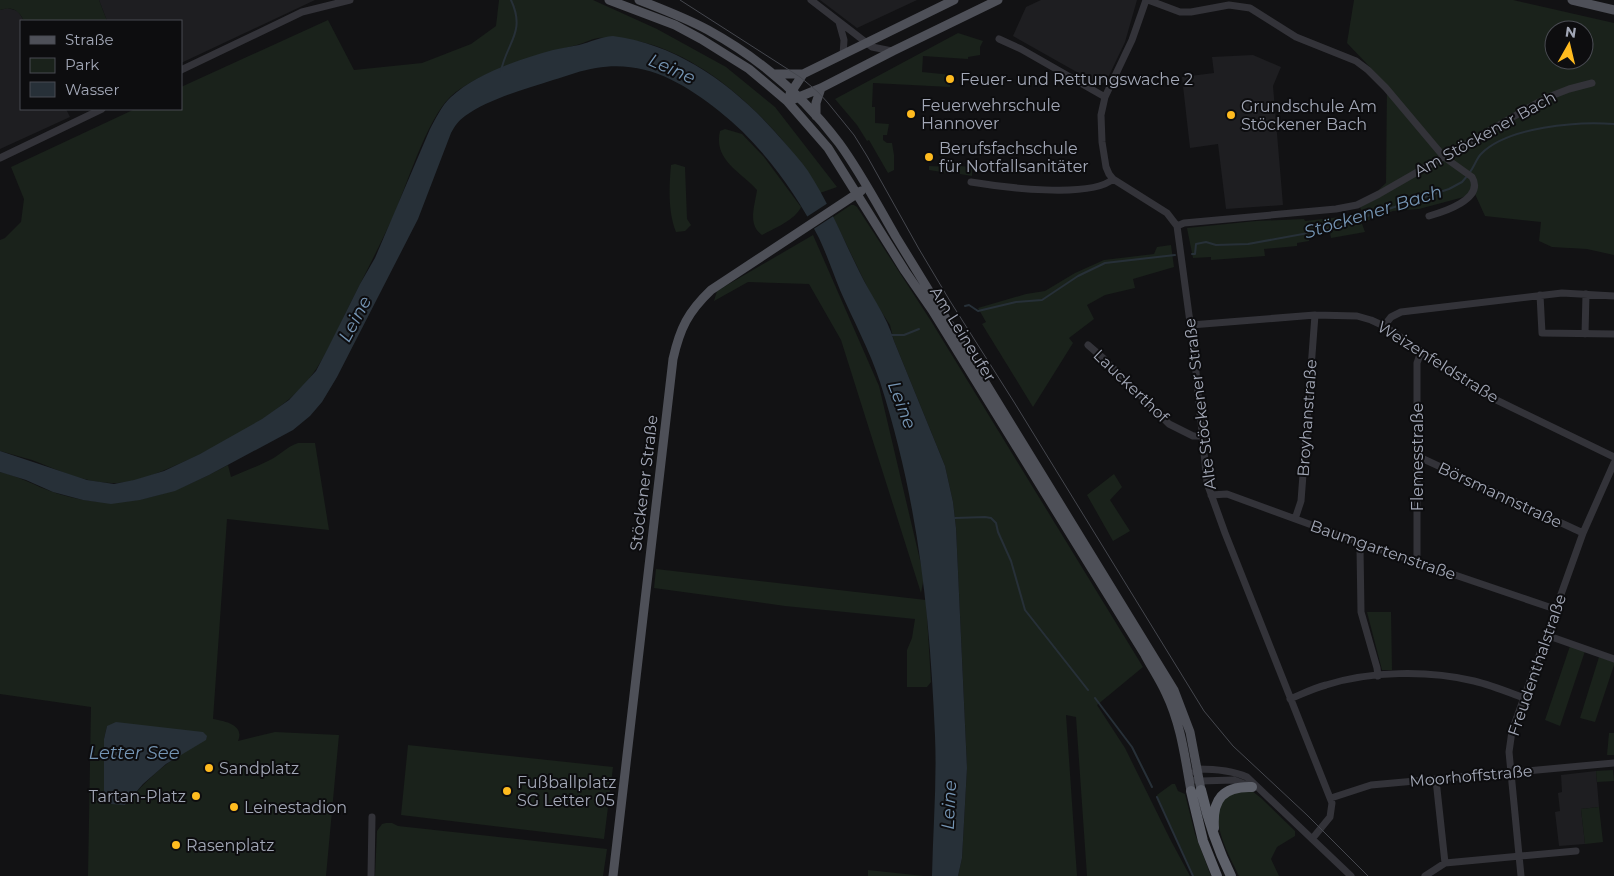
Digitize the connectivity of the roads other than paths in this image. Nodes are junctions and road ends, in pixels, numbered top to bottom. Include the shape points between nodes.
1 (350, 0) edge
2 (608, 0) edge
3 (639, 0) edge
4 (811, 0) edge
5 (954, 0) edge
6 (998, 0) edge
7 (1147, 0) edge
8 (1572, 0) edge
9 (1614, 10) edge
10 (839, 22) junction
11 (999, 39) dead end
12 (867, 43) junction
13 (893, 51) junction
14 (842, 55) junction
15 (182, 70) edge
16 (773, 74) junction
17 (803, 74) junction
18 (1592, 83) dead end
19 (821, 88) junction
20 (795, 93) junction
21 (1105, 97) junction
22 (787, 101) junction
23 (100, 110) edge
24 (816, 116) junction
25 (1444, 157) junction
26 (0, 158) edge
27 (1113, 179) junction
28 (971, 182) dead end
29 (867, 187) junction
30 (857, 193) junction
31 (1429, 216) dead end
32 (1177, 226) junction
33 (1586, 294) junction
34 (1540, 295) junction
35 (1614, 296) edge
36 (1315, 315) junction
37 (1191, 325) junction
38 (1384, 326) junction
39 (1585, 334) junction
40 (1614, 334) edge
41 (1088, 345) dead end
42 (1420, 352) junction
43 (1202, 436) junction
44 (1417, 456) junction
45 (1614, 457) edge
46 (1614, 463) edge
47 (1211, 495) junction
48 (1295, 520) junction
49 (1583, 533) junction
50 (1361, 543) junction
51 (1417, 562) junction
52 (1555, 609) junction
53 (1546, 635) junction
54 (1614, 658) edge
55 (1378, 676) junction
56 (1524, 698) junction
57 (1290, 699) junction
58 (1614, 763) edge
59 (1198, 769) junction
60 (1511, 772) junction
61 (1188, 777) junction
62 (1436, 780) junction
63 (1252, 787) junction
64 (1197, 788) junction
65 (1262, 792) junction
66 (1331, 798) junction
67 (372, 818) dead end
68 (1312, 839) junction
69 (1216, 841) junction
70 (1576, 851) dead end
71 (1519, 856) junction
72 (1445, 863) junction
73 (371, 876) edge
74 (613, 876) edge
75 (1217, 876) edge
76 (1231, 876) edge
77 (1352, 876) edge
78 (1425, 876) edge
79 (1521, 876) edge

1 - 15 street via 302,12
2 - 22 main road, Am Leineufer via 701,38 749,69
3 - 16 main road, Am Leineufer via 707,30
4 - 10 street
5 - 12 main road
6 - 13 main road
7 - 21 street
7 - 25 street via 1180,12 1229,4 1250,8 1296,38 1356,61 1382,83
8 - 9 main road
10 - 12 street
10 - 14 street via 844,40
11 - 21 street via 1021,48
12 - 13 street via 877,49
12 - 14 main road
13 - 19 main road
14 - 17 main road
16 - 17 main road
16 - 20 main road, Am Leineufer
17 - 20 main road
18 - 25 street, Am Stöckener Bach via 1546,98
19 - 20 main road
19 - 24 main road
20 - 22 main road
20 - 24 main road, Am Leineufer
21 - 27 street via 1101,115 1102,142 1106,167
22 - 30 main road, Am Leineufer via 828,148
23 - 26 street
24 - 29 main road, Am Leineufer via 839,143
25 - 31 street via 1472,177 1473,191 1450,209
25 - 32 street, Am Stöckener Bach via 1357,204
27 - 28 street via 1104,185 1057,190
27 - 32 street via 1167,213
29 - 30 main road, Stöckener Straße
29 - 59 main road, Am Leineufer via 1174,690 1190,732
30 - 61 main road, Am Leineufer via 1145,655 1175,716
30 - 74 main road, Stöckener Straße via 711,290 687,318 679,336 673,359
32 - 37 street, Alte Stöckener Straße
33 - 34 street
33 - 35 street
33 - 39 street
34 - 38 street via 1401,312
34 - 39 street via 1542,332
36 - 37 street, Weizenfeldstraße
36 - 38 street, Weizenfeldstraße via 1357,316
36 - 48 street, Broyhanstraße via 1301,501
37 - 43 street, Alte Stöckener Straße
38 - 42 street, Weizenfeldstraße
39 - 40 street
41 - 43 street, Lauckerthof via 1169,424 1193,436
42 - 44 street, Flemesstraße via 1417,363
42 - 45 street, Weizenfeldstraße via 1482,393
43 - 47 street, Alte Stöckener Straße
44 - 49 street, Börsmannstraße
44 - 51 street, Flemesstraße
46 - 49 street, Freudenthalstraße
47 - 48 street, Baumgartenstraße via 1227,494
47 - 57 street, Alte Stöckener Straße
48 - 50 street, Baumgartenstraße
49 - 52 street, Freudenthalstraße
50 - 51 street, Baumgartenstraße
50 - 55 street via 1360,602
51 - 52 street, Baumgartenstraße
52 - 53 street, Freudenthalstraße
53 - 54 street
53 - 56 street, Freudenthalstraße
55 - 56 street via 1441,675 1474,681
55 - 57 street via 1325,685
56 - 60 street, Freudenthalstraße via 1510,742
57 - 66 street, Alte Stöckener Straße
58 - 60 street, Moorhoffstraße
59 - 61 street
59 - 64 main road, Am Leineufer
59 - 65 street via 1241,774
60 - 62 street, Moorhoffstraße
60 - 71 street, Freudenthalstraße
61 - 64 main road, Am Leineufer
62 - 66 street, Moorhoffstraße via 1371,785
62 - 72 street
63 - 64 street via 1234,780
63 - 65 street
63 - 69 highway via 1239,786 1220,797 1214,809
64 - 69 highway
64 - 75 highway via 1203,841
65 - 68 street
66 - 68 street via 1330,817
67 - 73 street
68 - 77 street
69 - 76 highway
70 - 71 street
71 - 72 street
71 - 79 street, Freudenthalstraße
72 - 78 street

